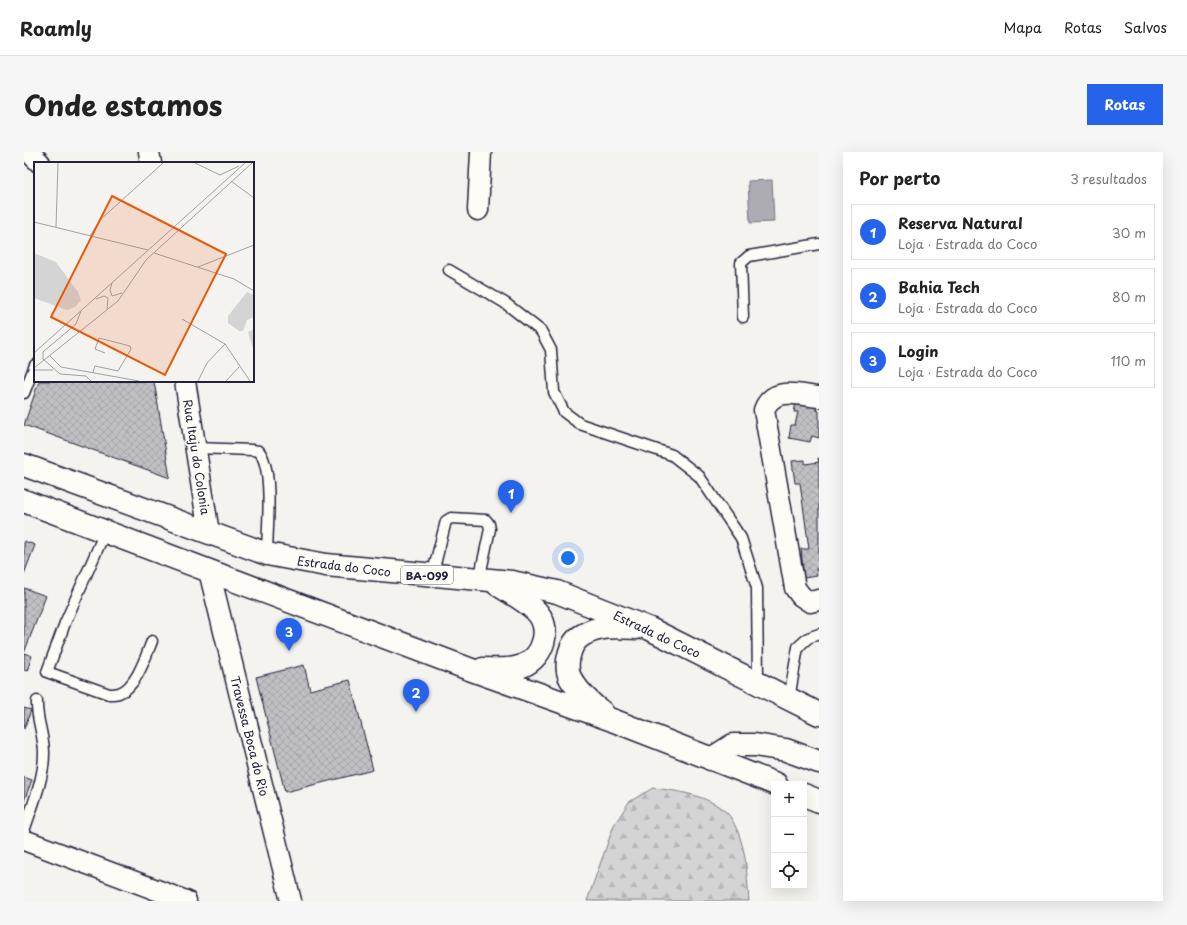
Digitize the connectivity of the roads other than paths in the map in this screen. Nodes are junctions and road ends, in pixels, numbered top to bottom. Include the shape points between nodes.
1 (29, 152) edge
2 (149, 152) edge
3 (481, 152) edge
4 (39, 162) edge
5 (151, 162) edge
6 (478, 210) dead end
7 (819, 244) edge
8 (449, 270) dead end
9 (743, 317) dead end
10 (34, 368) edge
11 (185, 382) edge
12 (24, 393) edge
13 (819, 397) edge
14 (196, 448) junction
15 (24, 465) edge
16 (24, 501) edge
17 (105, 532) junction
18 (209, 533) junction
19 (266, 554) junction
20 (209, 571) junction
21 (432, 576) junction
22 (486, 581) junction
23 (819, 600) edge
24 (650, 629) junction
25 (819, 634) edge
26 (152, 641) dead end
27 (470, 669) junction
28 (758, 683) junction
29 (789, 699) junction
30 (37, 701) dead end
31 (819, 714) edge
32 (612, 720) junction
33 (711, 759) junction
34 (819, 762) edge
35 (771, 782) edge
36 (807, 796) edge
37 (819, 801) edge
38 (24, 831) edge
39 (24, 840) edge
40 (186, 901) edge
41 (291, 901) edge

1 - 4 street
2 - 5 street
3 - 6 street
7 - 9 lane via 749,256 742,263
8 - 28 lane via 505,303 541,331 551,350 554,392 564,412 580,424 672,456 698,476 741,538 757,588
10 - 12 lane
11 - 14 street, Rua Itaju do Colonia
13 - 23 street via 786,394 775,396 767,402 764,410 795,588 810,602
14 - 18 street, Rua Itaju do Colonia
14 - 19 lane via 259,451 264,458 268,487
15 - 18 highway, Estrada do Coco / BA-099
16 - 17 highway
17 - 20 highway
17 - 26 lane via 65,623 47,672 109,694 118,694 138,675
18 - 19 highway, Estrada do Coco / BA-099
19 - 21 highway, Estrada do Coco / BA-099 via 326,565
20 - 27 highway
20 - 41 street, Travessa Boca do Rio
21 - 22 highway, Estrada do Coco / BA-099
21 - 22 lane via 446,521 451,518 486,520 490,529
22 - 24 highway, Estrada do Coco / BA-099 via 512,582 557,592
22 - 27 highway via 536,610 543,622 545,636 541,648 523,666
24 - 28 highway, Estrada do Coco / BA-099
24 - 32 highway via 610,627 592,631 581,635 570,649 568,666 571,680
25 - 29 lane via 808,638 798,647
27 - 32 highway
28 - 29 highway, Estrada do Coco / BA-099
29 - 31 highway, Estrada do Coco / BA-099
30 - 38 lane via 44,753 42,774
32 - 33 highway
33 - 34 highway via 732,745 754,745 786,750
33 - 35 highway
36 - 37 highway
39 - 40 street

